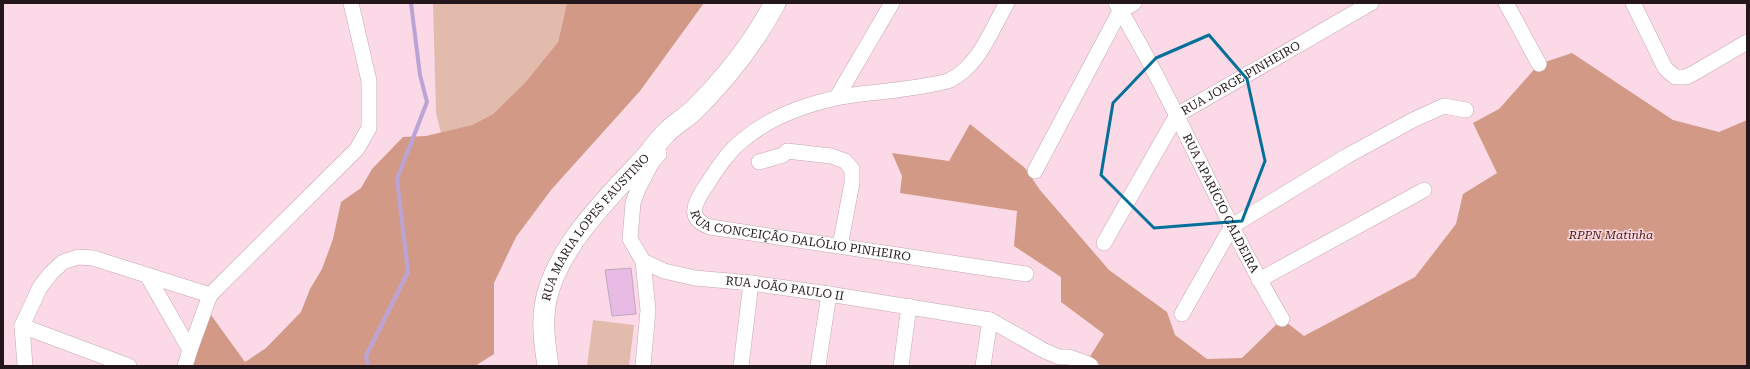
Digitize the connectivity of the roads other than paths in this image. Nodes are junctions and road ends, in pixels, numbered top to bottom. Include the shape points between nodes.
1 (351, 3) edge
2 (776, 3) edge
3 (892, 3) edge
4 (1007, 3) edge
5 (1134, 3) edge
6 (1371, 3) edge
7 (1506, 3) edge
8 (1633, 3) edge
9 (1118, 7) edge
10 (1747, 42) edge
11 (1539, 64) dead end
12 (837, 97) junction
13 (694, 110) junction
14 (1466, 110) dead end
15 (1177, 115) junction
16 (759, 162) dead end
17 (1035, 171) dead end
18 (1424, 190) dead end
19 (1232, 226) junction
20 (1104, 243) dead end
21 (840, 246) junction
22 (643, 261) junction
23 (1026, 274) dead end
24 (147, 275) junction
25 (1259, 280) junction
26 (751, 283) junction
27 (829, 294) junction
28 (210, 295) junction
29 (910, 306) junction
30 (1182, 314) dead end
31 (1282, 319) dead end
32 (990, 320) junction
33 (22, 326) junction
34 (190, 350) junction
35 (1059, 361) edge
36 (25, 366) edge
37 (130, 366) edge
38 (185, 366) edge
39 (548, 366) edge
40 (643, 366) edge
41 (741, 366) edge
42 (818, 366) edge
43 (901, 366) edge
44 (983, 366) edge
45 (1091, 366) edge

1 - 28 street via 370,81 369,128 357,149
2 - 13 street, RUA MARIA LOPES FAUSTINO via 746,52
3 - 12 street
4 - 12 street, RUA CONCEIÇÃO DALÓLIO PINHEIRO via 980,52 965,70 949,80
5 - 9 street
6 - 15 street, RUA JORGE PINHEIRO
7 - 11 street
8 - 10 street via 1665,68 1674,77 1686,77
9 - 15 street, RUA APARÍCIO CALDEIRA
9 - 17 street
12 - 21 street, RUA CONCEIÇÃO DALÓLIO PINHEIRO via 794,110 743,140 715,172 700,196 695,208 695,217 700,224 710,227
13 - 22 street via 652,162 633,203 630,239
13 - 39 street, RUA MARIA LOPES FAUSTINO via 665,133 566,252 552,281 545,305
14 - 19 street via 1444,106 1413,120 1347,156
15 - 19 street, RUA APARÍCIO CALDEIRA
15 - 20 street, RUA JORGE PINHEIRO
16 - 21 street via 783,155 787,151 831,156 845,161 852,169 852,183
18 - 25 street
19 - 25 street, RUA APARÍCIO CALDEIRA
19 - 30 street
21 - 23 street, RUA CONCEIÇÃO DALÓLIO PINHEIRO
22 - 26 street, RUA JOÃO PAULO II via 664,271 695,278
22 - 40 street via 648,310
24 - 28 street
24 - 33 street via 93,258 78,257 64,262 51,272 40,288
24 - 34 street
25 - 31 street, RUA APARÍCIO CALDEIRA
26 - 27 street, RUA JOÃO PAULO II
26 - 41 street
27 - 29 street, RUA JOÃO PAULO II
27 - 42 street
28 - 34 street
29 - 32 street, RUA JOÃO PAULO II
29 - 43 street
32 - 35 street, RUA JOÃO PAULO II
32 - 44 street
33 - 36 street
33 - 37 street
34 - 38 street
35 - 45 street, RUA JOÃO PAULO II via 1069,357

